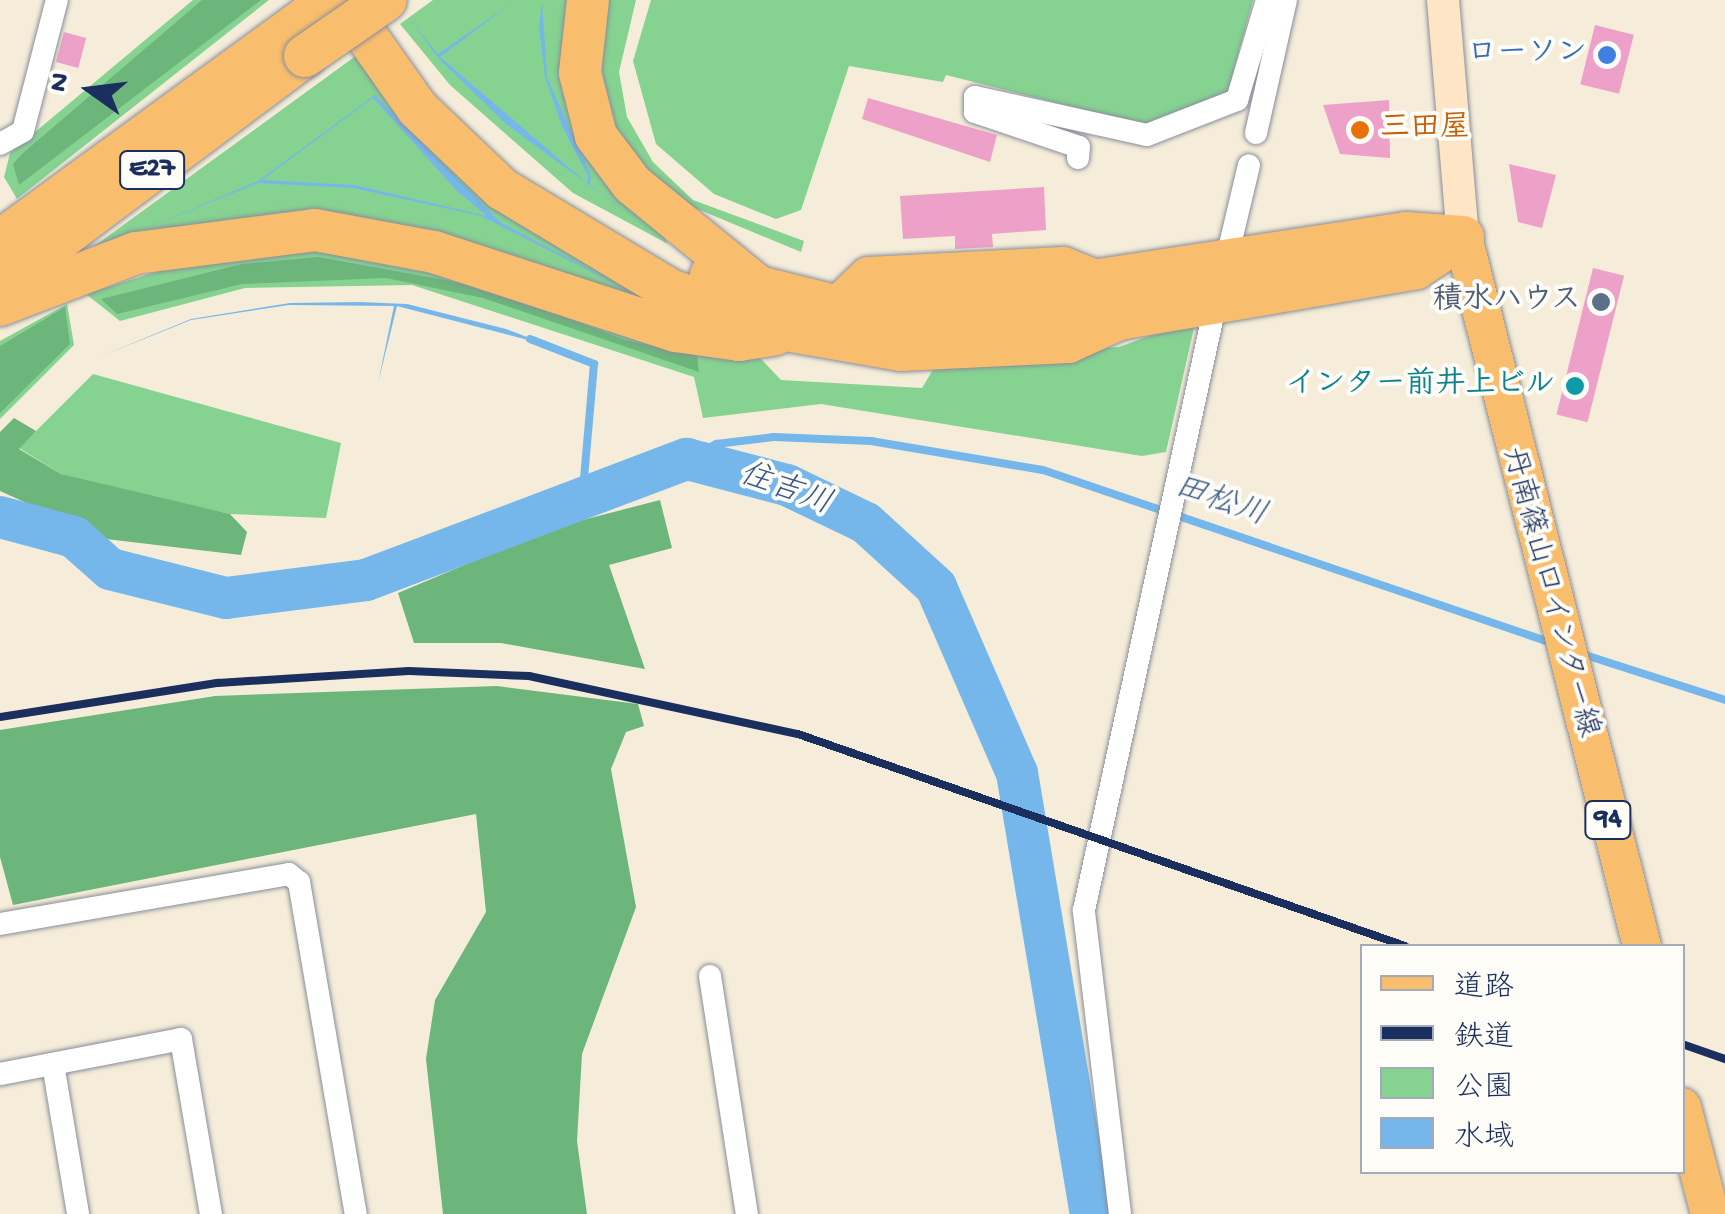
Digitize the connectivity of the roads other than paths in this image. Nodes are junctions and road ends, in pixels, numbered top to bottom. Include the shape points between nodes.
1 (57, 0) edge
2 (331, 0) edge
3 (342, 0) edge
4 (372, 0) edge
5 (386, 0) edge
6 (588, 0) edge
7 (1267, 0) edge
8 (1286, 0) edge
9 (1443, 0) edge
10 (291, 23) edge
11 (1256, 133) dead end
12 (0, 144) edge
13 (1078, 158) dead end
14 (1248, 165) dead end
15 (1463, 237) junction
16 (0, 239) edge
17 (1230, 248) dead end
18 (0, 284) edge
19 (758, 287) junction
20 (1110, 301) junction
21 (0, 305) edge
22 (1212, 320) dead end
23 (848, 321) junction
24 (786, 330) junction
25 (0, 924) edge
26 (1641, 944) edge
27 (710, 976) dead end
28 (54, 1064) junction
29 (0, 1074) edge
30 (1685, 1118) edge
31 (78, 1214) edge
32 (211, 1214) edge
33 (356, 1214) edge
34 (748, 1214) edge
35 (1120, 1214) edge
36 (1710, 1214) edge

1 - 12 street via 23,132
2 - 10 highway, E27
3 - 24 highway via 418,110 502,190 653,281
4 - 19 highway via 443,100 582,213 644,249
5 - 10 highway, E27, bridge
6 - 19 highway via 580,72 596,136 632,184
7 - 13 street via 1237,100 1146,135 974,96 975,112 1079,147
8 - 11 street
9 - 15 main road
10 - 16 highway, E27
10 - 18 highway, E27
14 - 17 street
15 - 20 highway via 1416,268
15 - 26 main road, 丹南篠山口インター線 / 94
19 - 23 highway
20 - 23 highway
20 - 23 highway via 1068,342 900,350
21 - 24 highway via 136,253 315,230 470,262 676,331 739,340
22 - 35 street via 1084,910
23 - 24 highway
25 - 33 street via 290,874 299,882
27 - 34 street
28 - 29 street
28 - 31 street
28 - 32 street via 181,1039
30 - 36 main road

